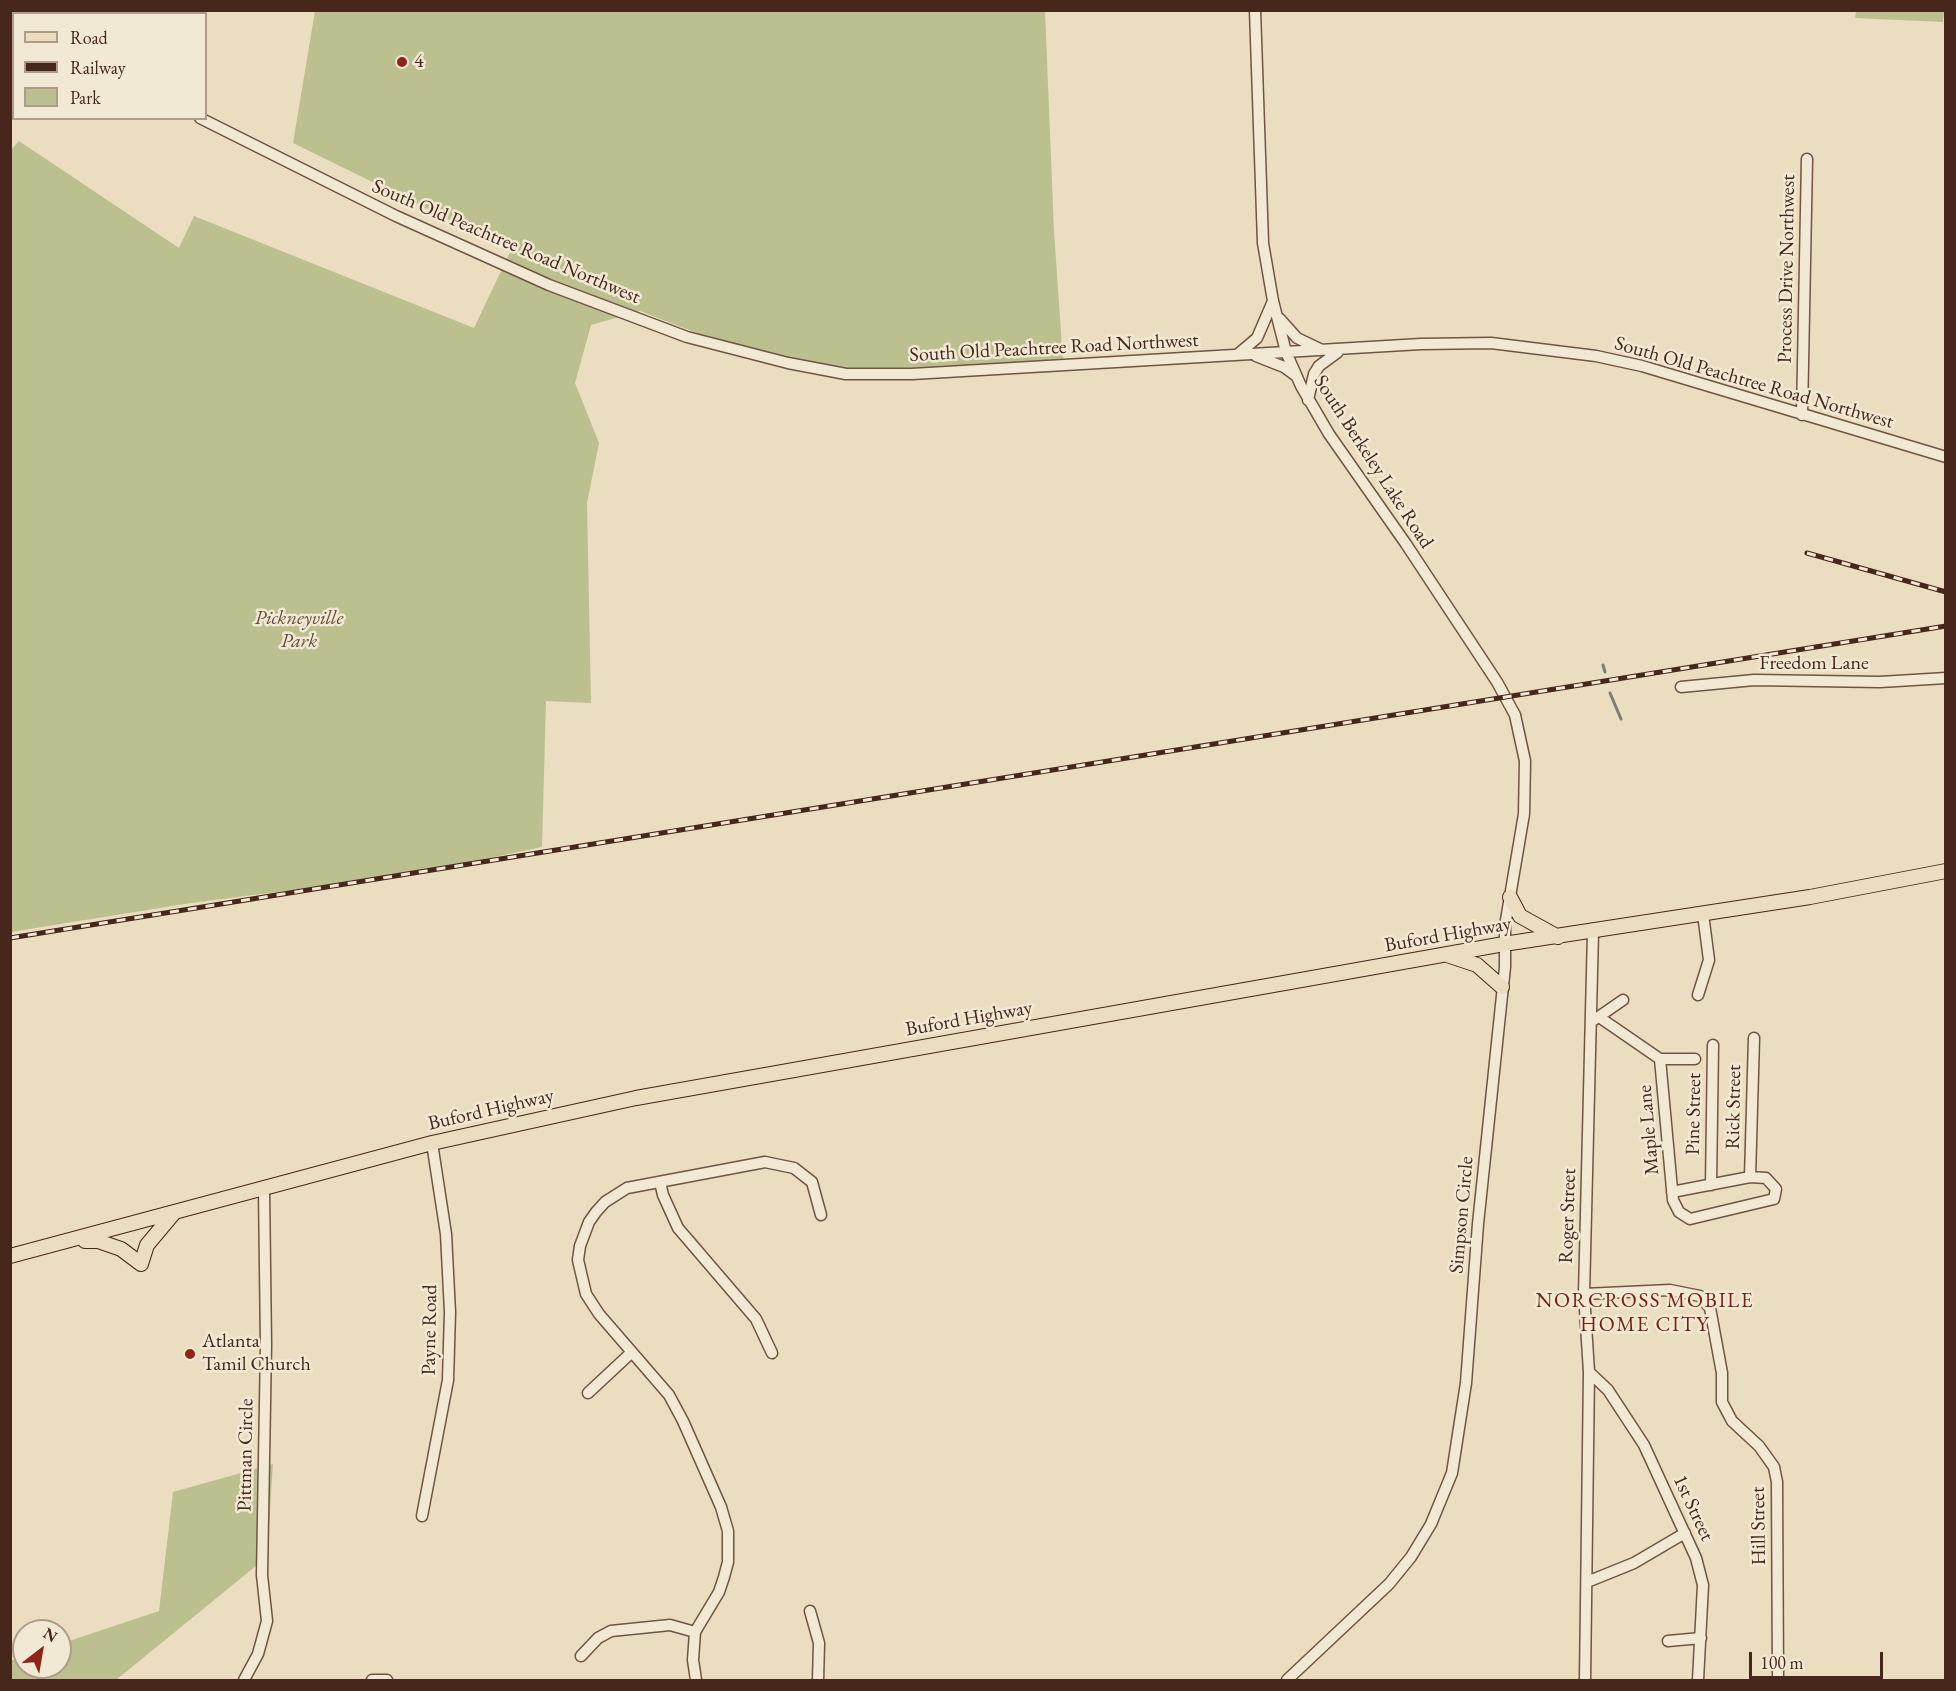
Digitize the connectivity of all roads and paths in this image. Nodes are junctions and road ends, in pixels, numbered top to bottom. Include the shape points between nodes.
1 (1255, 10) edge
2 (204, 120) edge
3 (1807, 159) dead end
4 (1274, 307) junction
5 (1326, 351) junction
6 (1339, 351) junction
7 (1286, 352) junction
8 (1253, 354) junction
9 (1238, 355) junction
10 (1296, 376) junction
11 (1308, 400) junction
12 (1802, 415) junction
13 (1946, 457) edge
14 (1946, 678) edge
15 (1682, 687) dead end
16 (1504, 697) joint
17 (1946, 871) edge
18 (1510, 897) junction
19 (1703, 914) junction
20 (1593, 932) junction
21 (1558, 937) junction
22 (1504, 944) junction
23 (1445, 955) junction
24 (1502, 987) junction
25 (1698, 995) dead end
26 (1623, 1000) dead end
27 (1595, 1019) junction
28 (1754, 1038) dead end
29 (1713, 1045) dead end
30 (1660, 1059) junction
31 (1695, 1059) dead end
32 (432, 1143) junction
33 (1750, 1177) junction
34 (660, 1182) junction
35 (1711, 1185) junction
36 (264, 1190) junction
37 (1672, 1192) junction
38 (173, 1214) junction
39 (821, 1215) dead end
40 (69, 1241) junction
41 (10, 1256) edge
42 (1584, 1294) junction
43 (632, 1352) junction
44 (772, 1353) dead end
45 (1589, 1372) junction
46 (588, 1393) dead end
47 (422, 1516) dead end
48 (1685, 1533) junction
49 (1587, 1582) junction
50 (810, 1611) dead end
51 (695, 1632) junction
52 (1701, 1638) junction
53 (1668, 1641) dead end
54 (580, 1656) dead end
55 (244, 1680) edge
56 (372, 1680) edge
57 (387, 1680) edge
58 (696, 1680) edge
59 (818, 1680) edge
60 (1287, 1680) edge
61 (1585, 1680) edge
62 (1698, 1680) edge
63 (1778, 1680) edge

1 - 4 street, South Berkeley Lake Road via 1263,243
2 - 9 street, South Old Peachtree Road Northwest via 396,216 549,285 687,337 788,363 846,374 912,374
3 - 12 street, Process Drive Northwest
4 - 5 street via 1297,338
4 - 7 street, South Berkeley Lake Road
4 - 9 street via 1257,338
5 - 6 street, South Old Peachtree Road Northwest
5 - 7 street, South Old Peachtree Road Northwest
6 - 11 street via 1319,366
6 - 12 street, South Old Peachtree Road Northwest via 1491,343 1553,350 1642,366
7 - 8 street, South Old Peachtree Road Northwest
7 - 10 street, South Berkeley Lake Road
8 - 9 street, South Old Peachtree Road Northwest
8 - 10 street
10 - 11 street, South Berkeley Lake Road
11 - 16 street, South Berkeley Lake Road
12 - 13 street, South Old Peachtree Road Northwest
14 - 15 street, Freedom Lane via 1870,682 1754,680
16 - 18 street, Simpson Circle via 1515,715 1525,761 1524,814
17 - 19 main road, Buford Highway
18 - 21 main road via 1520,916
18 - 22 street, Simpson Circle
19 - 20 main road, Buford Highway
19 - 25 street via 1709,960
20 - 21 main road, Buford Highway
20 - 27 street, Roger Street
21 - 22 main road, Buford Highway
22 - 23 main road, Buford Highway
22 - 24 street, Simpson Circle
23 - 24 main road via 1477,965
23 - 32 main road, Buford Highway via 636,1098
24 - 60 street, Simpson Circle via 1466,1383 1452,1473 1412,1557 1389,1584
26 - 27 street
27 - 30 street, Maple Lane
27 - 42 street, Roger Street
28 - 33 street, Rick Street
29 - 35 street, Pine Street
30 - 31 street
30 - 37 street, Maple Lane
32 - 36 main road, Buford Highway
32 - 47 street, Payne Road via 446,1234 450,1312 448,1380
33 - 35 street, Maple Lane
33 - 37 street via 1774,1183 1774,1198 1690,1219 1679,1212
34 - 39 street via 765,1162 782,1164 812,1182
34 - 43 street via 627,1188 605,1202 589,1222 580,1246 578,1260 586,1294 598,1314
34 - 44 street via 678,1228 756,1319
35 - 37 street, Maple Lane
36 - 38 main road, Buford Highway
36 - 55 street, Pittman Circle via 262,1575 267,1621 258,1654
38 - 40 main road, Buford Highway
38 - 40 main road via 147,1245 141,1264 121,1249 98,1241
40 - 41 main road, Buford Highway
42 - 45 street, Roger Street
42 - 63 street, Hill Street via 1670,1290 1700,1296 1710,1308 1722,1373 1722,1402 1732,1421 1759,1446 1774,1467 1777,1482
43 - 46 street
43 - 51 street via 669,1395 683,1420 728,1531 724,1577
45 - 48 street, 1st Street via 1608,1390 1644,1445
45 - 49 street, Roger Street
48 - 49 street via 1634,1563
48 - 52 street, 1st Street via 1703,1584
49 - 61 street, Roger Street
50 - 59 street via 819,1643
51 - 54 street via 670,1624 610,1631
51 - 58 street
52 - 53 street
52 - 62 street, 1st Street
56 - 57 street

